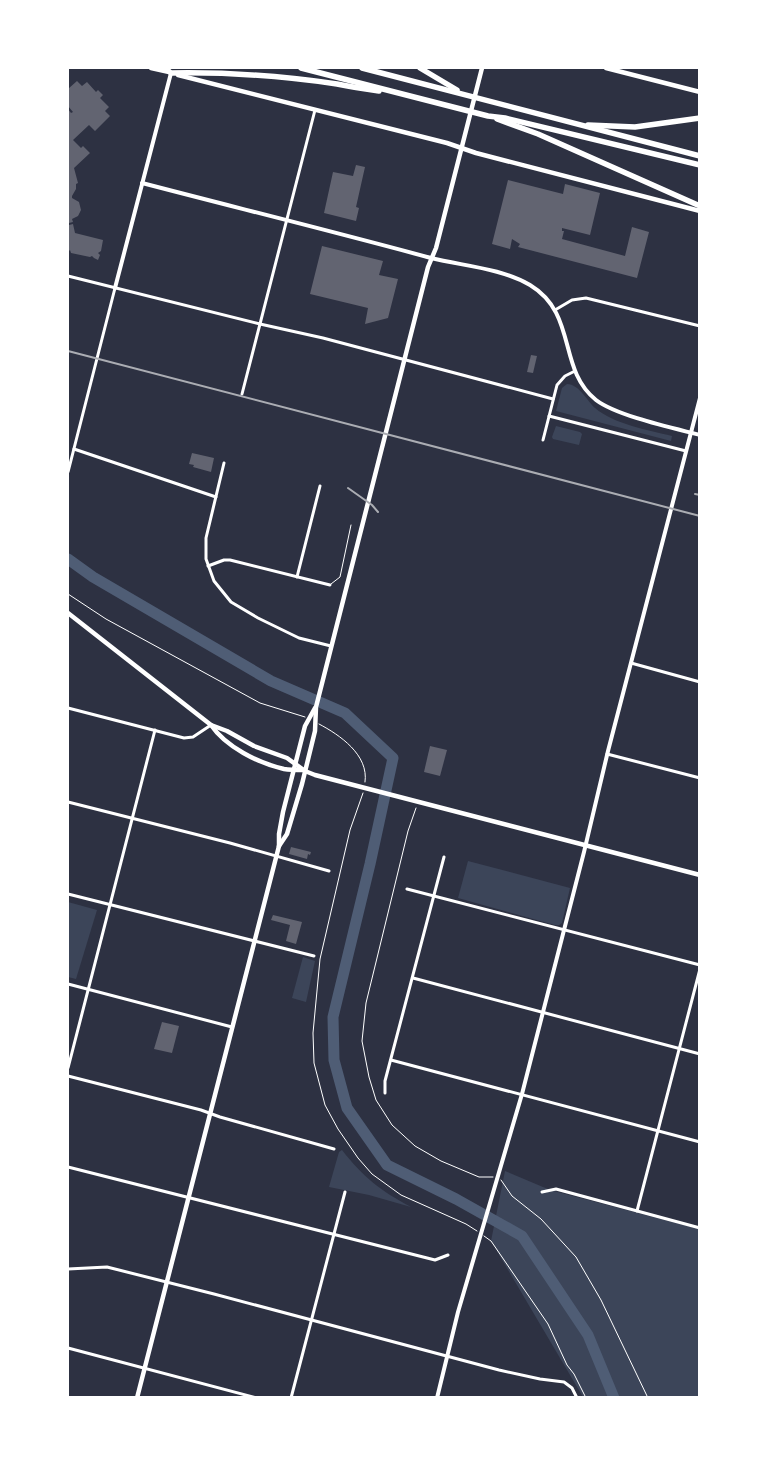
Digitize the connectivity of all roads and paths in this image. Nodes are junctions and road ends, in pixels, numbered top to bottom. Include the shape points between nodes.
1 (150, 68) edge
2 (164, 68) edge
3 (301, 68) edge
4 (362, 68) edge
5 (420, 68) edge
6 (482, 68) edge
7 (606, 68) edge
8 (172, 70) edge
9 (700, 92) edge
10 (463, 93) junction
11 (402, 94) junction
12 (315, 110) junction
13 (488, 116) junction
14 (700, 118) edge
15 (581, 124) junction
16 (460, 148) junction
17 (700, 156) edge
18 (700, 165) edge
19 (142, 182) junction
20 (700, 206) edge
21 (700, 211) edge
22 (287, 220) junction
23 (432, 258) junction
24 (68, 276) edge
25 (115, 288) junction
26 (555, 310) junction
27 (260, 324) junction
28 (700, 326) edge
29 (575, 371) junction
30 (242, 394) dead end
31 (700, 398) edge
32 (553, 399) junction
33 (548, 416) junction
34 (691, 432) junction
35 (700, 435) edge
36 (544, 440) dead end
37 (74, 448) junction
38 (686, 451) junction
39 (224, 463) dead end
40 (68, 472) edge
41 (320, 486) dead end
42 (216, 497) junction
43 (351, 525) dead end
44 (208, 566) junction
45 (297, 577) junction
46 (330, 585) joint
47 (68, 594) edge
48 (68, 613) edge
49 (331, 646) junction
50 (631, 663) junction
51 (700, 682) edge
52 (316, 707) junction
53 (68, 708) edge
54 (308, 718) dead end
55 (316, 722) dead end
56 (211, 725) junction
57 (155, 730) junction
58 (607, 754) junction
59 (295, 767) junction
60 (305, 771) junction
61 (700, 778) edge
62 (68, 802) edge
63 (416, 808) dead end
64 (132, 819) junction
65 (586, 845) junction
66 (279, 846) junction
67 (277, 857) junction
68 (444, 857) dead end
69 (329, 871) dead end
70 (700, 875) edge
71 (406, 889) dead end
72 (68, 894) edge
73 (434, 896) junction
74 (110, 904) junction
75 (564, 930) junction
76 (255, 941) junction
77 (314, 956) dead end
78 (700, 965) edge
79 (700, 969) edge
80 (413, 978) junction
81 (68, 984) edge
82 (88, 990) junction
83 (543, 1012) junction
84 (233, 1028) junction
85 (679, 1049) junction
86 (700, 1054) edge
87 (391, 1060) junction
88 (68, 1068) edge
89 (68, 1076) edge
90 (386, 1093) dead end
91 (522, 1094) junction
92 (211, 1114) junction
93 (658, 1130) junction
94 (700, 1142) edge
95 (334, 1149) dead end
96 (68, 1167) edge
97 (498, 1178) junction
98 (345, 1192) dead end
99 (542, 1192) dead end
100 (189, 1197) junction
101 (637, 1211) junction
102 (700, 1228) edge
103 (333, 1236) junction
104 (448, 1256) dead end
105 (68, 1269) edge
106 (167, 1283) junction
107 (311, 1321) junction
108 (68, 1348) edge
109 (447, 1356) junction
110 (145, 1368) junction
111 (137, 1398) edge
112 (257, 1398) edge
113 (291, 1398) edge
114 (437, 1398) edge
115 (577, 1398) edge
116 (586, 1398) edge
117 (648, 1398) edge

1 - 8 main road
2 - 8 highway
3 - 11 highway
4 - 10 highway
5 - 10 highway
6 - 16 main road
7 - 9 main road
8 - 11 highway via 336,84
8 - 12 main road
8 - 19 street
10 - 15 highway
11 - 13 highway
12 - 16 main road
12 - 22 street
13 - 18 highway
13 - 20 highway via 538,134
14 - 15 highway via 635,128
15 - 17 highway
16 - 21 main road
16 - 23 main road
19 - 22 street
19 - 25 street
22 - 23 street
22 - 27 street
23 - 26 street via 506,275 528,284
23 - 49 main road
24 - 25 street
25 - 27 street
25 - 37 street
26 - 28 street via 572,300 585,298
26 - 29 street via 564,329
27 - 30 street
27 - 32 street
29 - 32 street via 560,380
29 - 34 street via 596,400 614,410
31 - 34 street
32 - 33 street
33 - 36 street
33 - 38 street
34 - 35 street
34 - 38 street
37 - 40 street
37 - 42 street
38 - 50 street
39 - 42 street
41 - 45 street
42 - 44 street via 206,538
43 - 46 lane via 340,577
44 - 45 street via 230,560
44 - 49 street via 214,581 230,602 299,638
45 - 46 street
47 - 54 path via 106,620 260,703
48 - 56 main road
49 - 52 main road
50 - 51 street
50 - 58 street
52 - 59 main road via 305,726
52 - 60 main road via 315,731
53 - 57 street
55 - 116 path via 349,744 361,760 366,776 320,959 313,1041 314,1064 325,1105 343,1137 372,1174 401,1196 466,1224 491,1241 548,1324
56 - 57 street via 193,737 184,738
56 - 59 main road via 287,758
56 - 59 main road via 243,752 284,769
57 - 64 street
58 - 61 street
58 - 65 street
59 - 60 main road
59 - 66 main road via 280,826
60 - 65 main road
60 - 66 main road via 290,826
62 - 64 street
63 - 97 path via 366,1003 362,1041 369,1077 376,1100 392,1125 415,1146 441,1162 471,1174
64 - 67 street
64 - 74 street
65 - 70 main road
65 - 75 street
66 - 67 main road
67 - 69 street
67 - 76 main road
68 - 73 street
71 - 73 street
72 - 74 street
73 - 75 street
73 - 80 street
74 - 76 street
74 - 82 street
75 - 78 street
75 - 83 street
76 - 77 street
76 - 84 main road
79 - 85 street
80 - 83 street
80 - 87 street
81 - 82 street
82 - 84 street
82 - 88 street
83 - 85 street
83 - 91 street
84 - 92 main road
85 - 86 street
85 - 93 street
87 - 90 street via 385,1080
87 - 91 street
89 - 92 street
91 - 93 street
91 - 97 street
92 - 95 street
92 - 100 main road
93 - 94 street
93 - 101 street
96 - 100 street
97 - 109 street
97 - 117 path via 512,1196 541,1218 576,1257 601,1300
98 - 103 street
99 - 101 street via 556,1189
100 - 103 street
100 - 106 main road
101 - 102 street
103 - 104 street via 435,1260
103 - 107 street
105 - 106 street via 107,1267
106 - 107 street
106 - 110 main road
107 - 109 street
107 - 113 street
108 - 110 street
109 - 114 street
109 - 115 street via 564,1382 575,1391
110 - 111 main road
110 - 112 street

